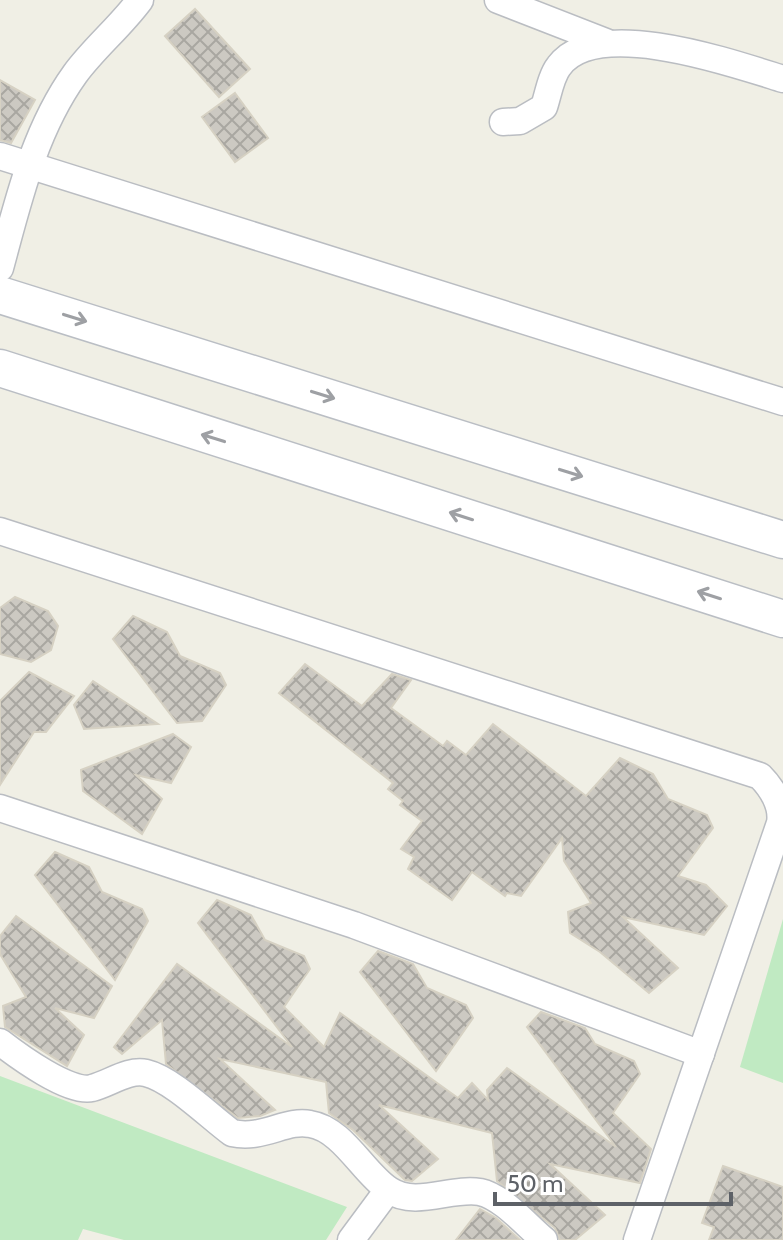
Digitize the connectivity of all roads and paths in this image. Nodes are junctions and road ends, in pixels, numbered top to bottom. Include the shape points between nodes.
1 (140, 0) edge
2 (498, 0) edge
3 (606, 42) junction
4 (782, 74) edge
5 (503, 122) dead end
6 (0, 156) edge
7 (28, 165) junction
8 (0, 268) edge
9 (0, 295) edge
10 (0, 368) edge
11 (783, 402) edge
12 (0, 531) edge
13 (783, 540) edge
14 (783, 619) edge
15 (0, 808) edge
16 (0, 1042) edge
17 (701, 1054) junction
18 (388, 1190) junction
19 (351, 1240) edge
20 (544, 1240) edge
21 (637, 1240) edge

1 - 7 street via 75,74
2 - 3 street
3 - 4 street via 716,56
3 - 5 street via 559,65 544,107 520,121
6 - 7 street
7 - 8 street
7 - 11 street
9 -> 13 main road
14 -> 10 main road
12 - 17 street via 760,776 782,813 780,823
15 - 17 street via 354,925
16 - 18 street via 77,1088 90,1089 142,1072 158,1078 232,1133 257,1135 312,1124 329,1133
17 - 21 street
18 - 19 street
18 - 20 street via 403,1197 480,1192

